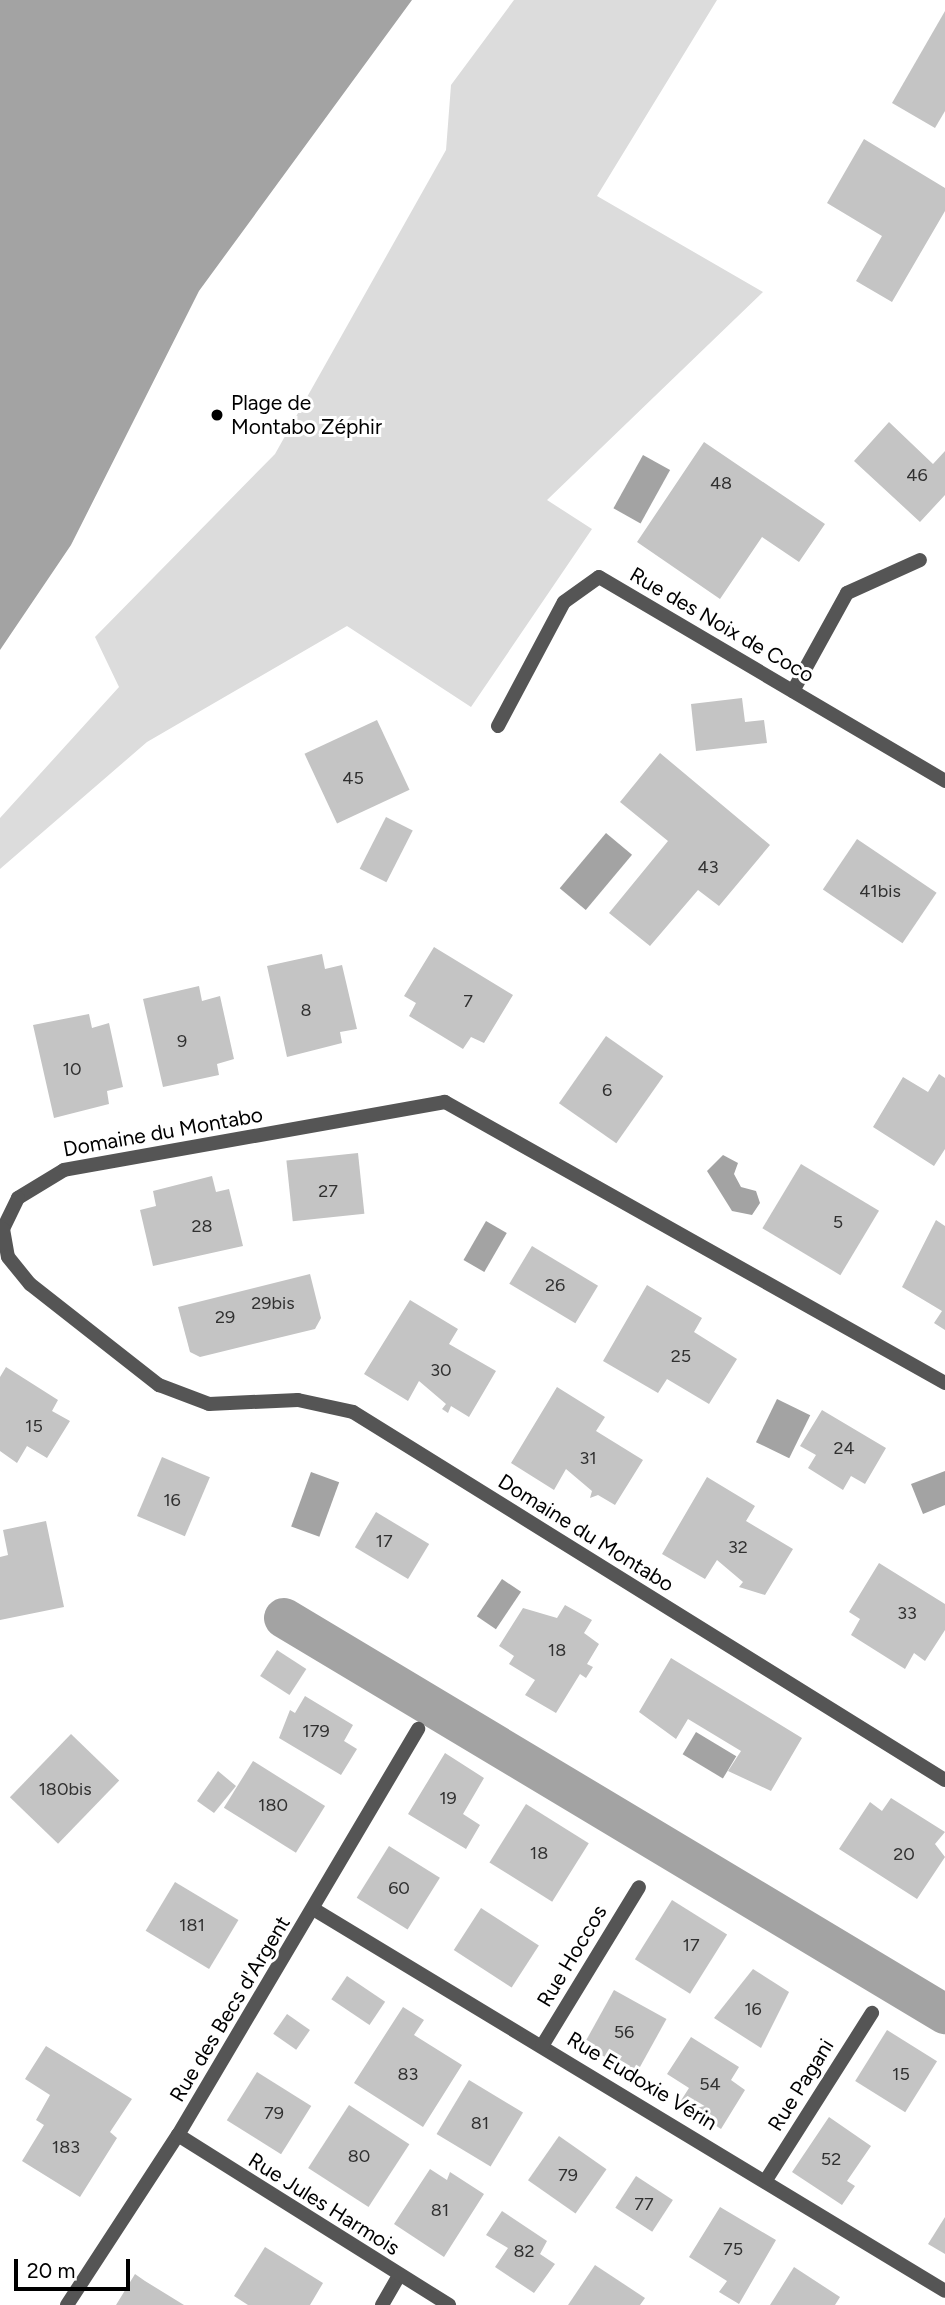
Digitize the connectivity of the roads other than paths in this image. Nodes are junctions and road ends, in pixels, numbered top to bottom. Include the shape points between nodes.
1 (920, 560) dead end
2 (793, 691) junction
3 (498, 726) dead end
4 (945, 781) edge
5 (2, 1228) edge
6 (945, 1383) edge
7 (418, 1729) dead end
8 (945, 1780) edge
9 (639, 1887) dead end
10 (314, 1910) junction
11 (872, 2013) dead end
12 (542, 2046) junction
13 (178, 2135) junction
14 (766, 2180) junction
15 (399, 2276) junction
16 (945, 2291) edge
17 (67, 2305) edge
18 (382, 2305) edge
19 (449, 2305) edge

1 - 2 street via 847,593
2 - 3 street, Rue des Noix de Coco via 599,577 564,601
2 - 4 street, Rue des Noix de Coco
5 - 6 street, Domaine du Montabo via 18,1198 64,1170 445,1102
5 - 8 street, Domaine du Montabo via 8,1257 30,1284 159,1385 209,1404 298,1400 353,1412
7 - 10 street, Rue des Becs d'Argent
9 - 12 street, Rue Hoccos
10 - 12 street, Rue Eudoxie Vérin
10 - 13 street, Rue des Becs d'Argent
11 - 14 street, Rue Pagani
12 - 14 street, Rue Eudoxie Vérin
13 - 15 street, Rue Jules Harmois
13 - 17 street, Rue des Becs d'Argent
14 - 16 street, Rue Eudoxie Vérin
15 - 18 street
15 - 19 street, Rue Jules Harmois

